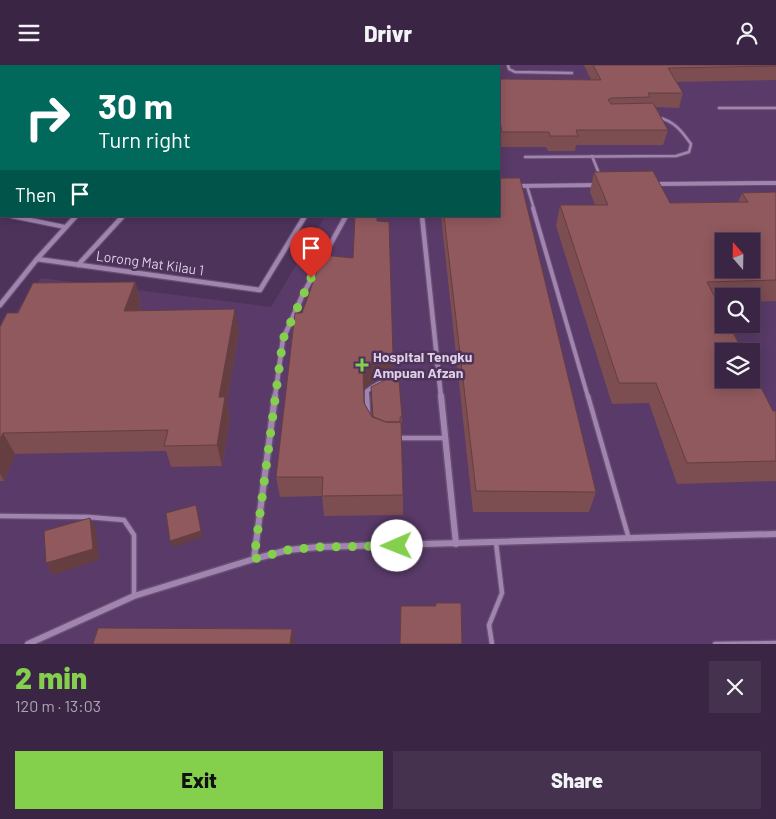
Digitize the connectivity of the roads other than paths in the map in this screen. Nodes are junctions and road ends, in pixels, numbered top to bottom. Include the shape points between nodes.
1 (508, 65) edge
2 (572, 73) dead end
3 (719, 108) dead end
4 (776, 108) edge
5 (655, 116) edge
6 (592, 156) junction
7 (525, 157) dead end
8 (601, 178) edge
9 (776, 183) edge
10 (652, 184) edge
11 (604, 185) edge
12 (508, 186) edge
13 (527, 186) junction
14 (16, 217) edge
15 (75, 217) edge
16 (122, 217) edge
17 (304, 217) edge
18 (345, 217) edge
19 (422, 217) edge
20 (66, 227) junction
21 (37, 259) junction
22 (78, 265) junction
23 (0, 305) edge
24 (439, 375) junction
25 (369, 423) edge
26 (387, 438) edge
27 (445, 438) junction
28 (0, 516) edge
29 (776, 534) edge
30 (629, 539) junction
31 (496, 543) junction
32 (456, 545) junction
33 (254, 559) junction
34 (134, 596) junction
35 (776, 643) edge
36 (28, 644) edge
37 (492, 644) edge
38 (715, 644) edge

1 - 2 lane via 515,72
3 - 4 lane
5 - 6 lane via 670,119 678,125 692,144 689,152 676,156
6 - 7 lane
6 - 8 lane
9 - 10 street
11 - 13 street
12 - 13 street
13 - 30 lane
14 - 20 lane
15 - 20 street
16 - 22 street
17 - 22 street, Lorong Mat Kilau 1 via 260,290
18 - 33 street via 302,294 283,339
19 - 24 street
20 - 21 street
21 - 22 street, Lorong Mat Kilau 1
21 - 23 street
24 - 25 lane via 373,384 367,391
24 - 27 street
26 - 27 lane
27 - 32 street
28 - 34 lane via 124,520 134,535
29 - 30 street
30 - 31 street
31 - 32 street
31 - 37 lane via 502,593 489,625
32 - 33 street via 318,547 288,550
33 - 34 street
34 - 36 street
35 - 38 lane

